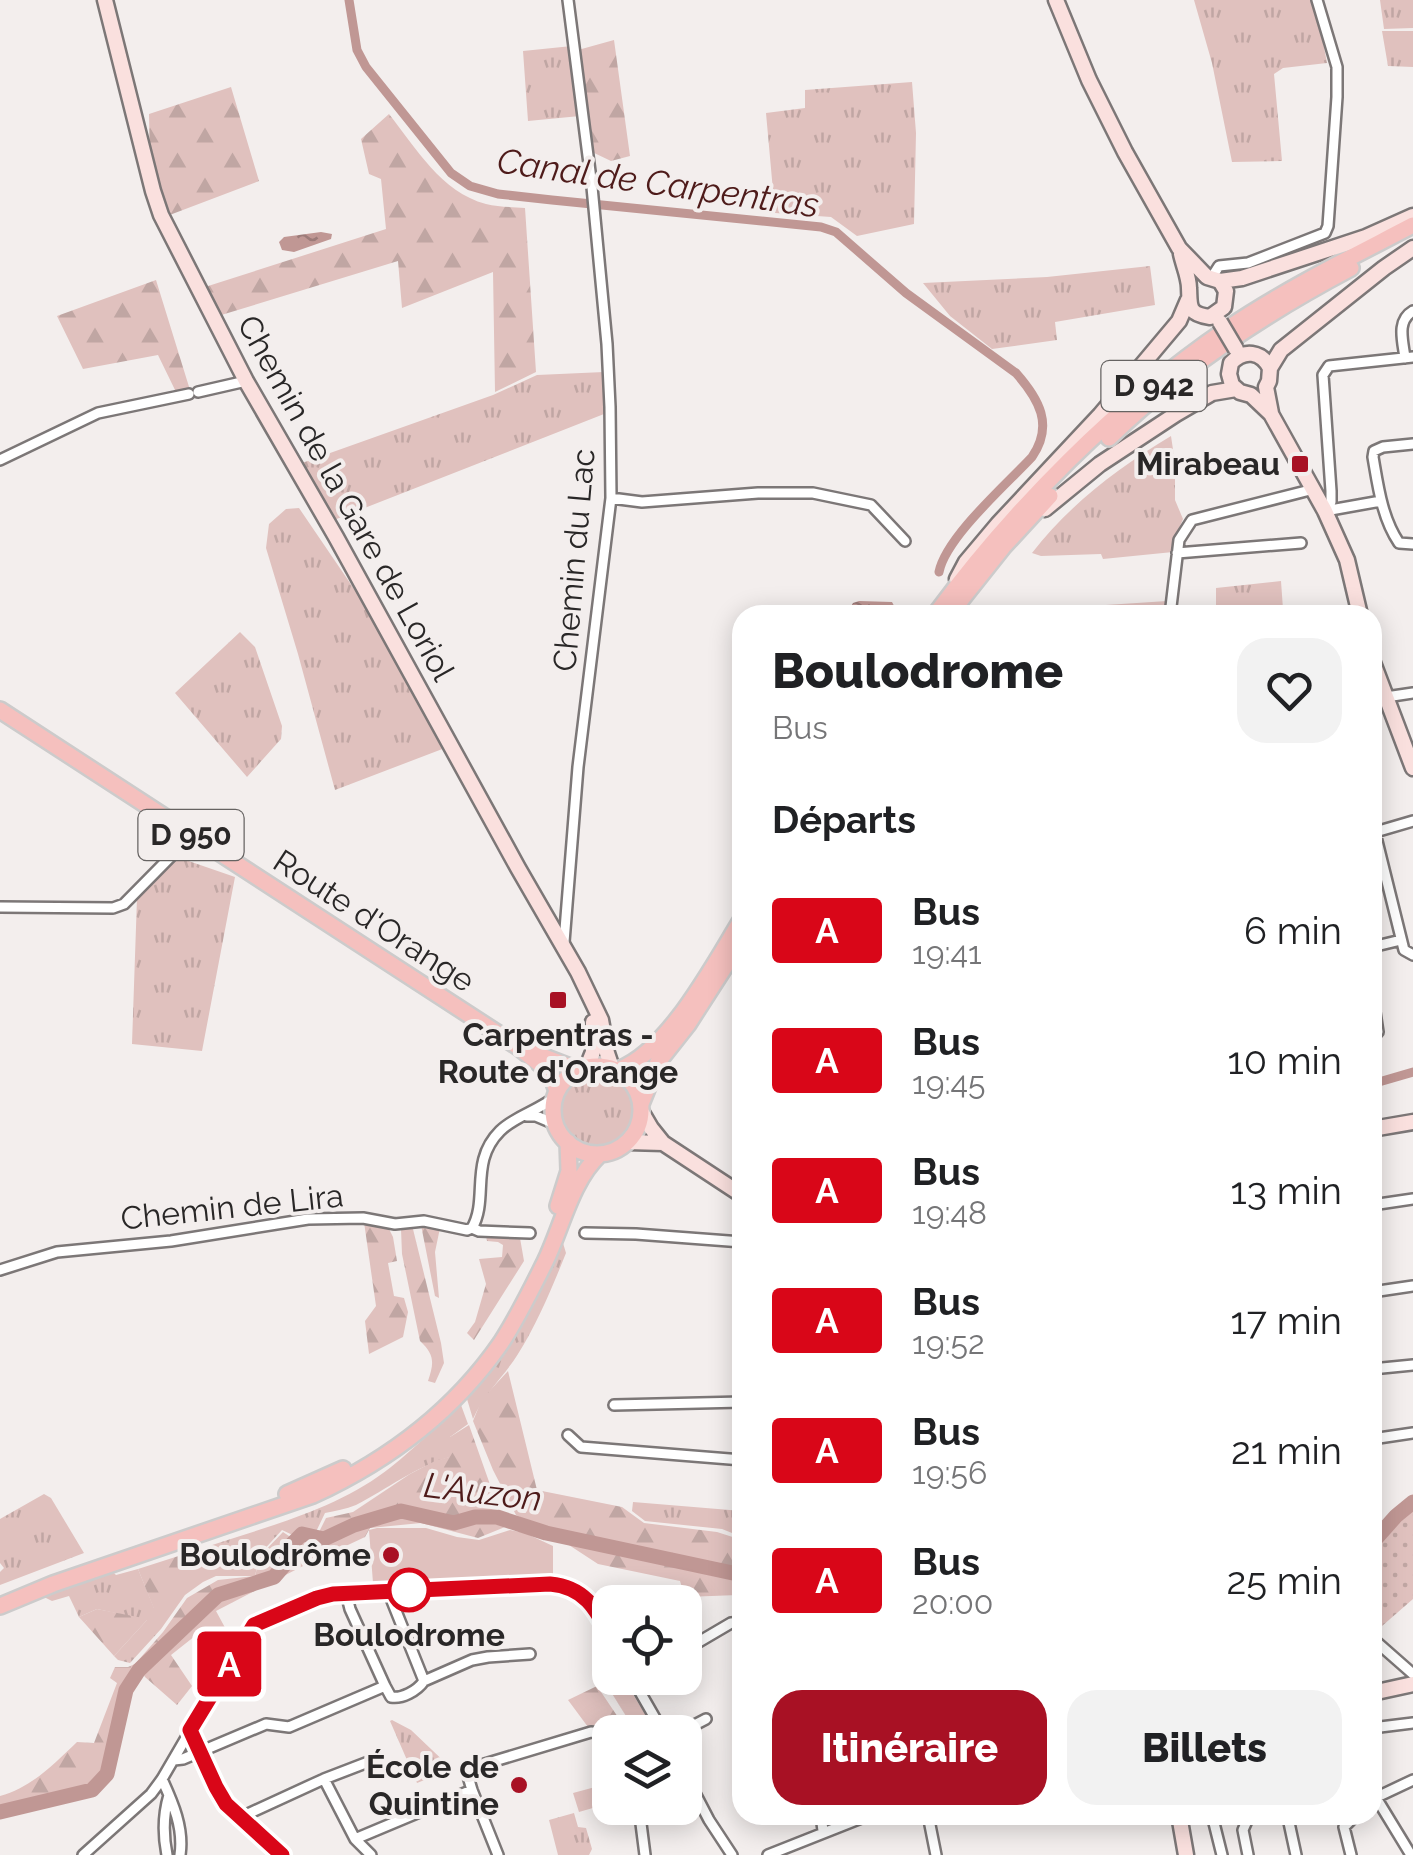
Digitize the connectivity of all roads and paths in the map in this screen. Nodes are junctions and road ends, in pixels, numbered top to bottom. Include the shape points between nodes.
1 (105, 0) edge
2 (568, 0) edge
3 (1056, 0) edge
4 (1317, 0) edge
5 (1413, 216) edge
6 (1413, 225) edge
7 (1413, 237) edge
8 (1180, 248) junction
9 (1413, 248) edge
10 (1213, 278) junction
11 (1188, 294) junction
12 (1413, 311) edge
13 (1218, 318) junction
14 (1238, 352) junction
15 (1409, 358) edge
16 (1270, 368) junction
17 (246, 381) junction
18 (1266, 387) junction
19 (1243, 392) junction
20 (1271, 414) junction
21 (1413, 444) edge
22 (0, 460) edge
23 (1314, 488) junction
24 (611, 498) junction
25 (1381, 500) junction
26 (1326, 511) junction
27 (905, 541) dead end
28 (1302, 543) dead end
29 (1413, 544) edge
30 (1003, 547) junction
31 (1177, 552) junction
32 (945, 605) edge
33 (947, 605) edge
34 (949, 605) edge
35 (1171, 605) edge
36 (1358, 605) edge
37 (1382, 686) edge
38 (1413, 693) edge
39 (1386, 697) junction
40 (0, 710) edge
41 (1413, 768) edge
42 (1413, 821) edge
43 (1382, 831) edge
44 (192, 835) junction
45 (1382, 865) edge
46 (0, 907) edge
47 (732, 935) edge
48 (1401, 940) junction
49 (1382, 945) edge
50 (563, 946) junction
51 (1413, 955) edge
52 (732, 956) edge
53 (592, 1002) junction
54 (517, 1046) junction
55 (582, 1068) junction
56 (615, 1069) junction
57 (556, 1094) junction
58 (642, 1103) junction
59 (524, 1116) junction
60 (1413, 1122) edge
61 (555, 1124) junction
62 (1382, 1127) edge
63 (568, 1142) junction
64 (628, 1142) junction
65 (663, 1143) junction
66 (600, 1154) junction
67 (732, 1188) edge
68 (1413, 1199) edge
69 (1382, 1203) edge
70 (472, 1228) junction
71 (530, 1233) dead end
72 (586, 1233) dead end
73 (732, 1241) edge
74 (0, 1270) edge
75 (1413, 1286) edge
76 (1382, 1291) edge
77 (1413, 1365) edge
78 (1382, 1368) edge
79 (732, 1402) edge
80 (614, 1405) dead end
81 (1413, 1433) edge
82 (568, 1435) dead end
83 (1382, 1438) edge
84 (732, 1459) edge
85 (388, 1591) junction
86 (346, 1593) junction
87 (0, 1595) edge
88 (592, 1604) edge
89 (0, 1606) edge
90 (732, 1623) edge
91 (702, 1640) edge
92 (1382, 1647) edge
93 (530, 1654) dead end
94 (1413, 1674) edge
95 (424, 1681) junction
96 (1413, 1684) edge
97 (385, 1686) junction
98 (1382, 1691) edge
99 (706, 1719) dead end
100 (702, 1721) edge
101 (1413, 1723) edge
102 (1382, 1727) edge
103 (190, 1730) junction
104 (592, 1733) edge
105 (200, 1751) junction
106 (376, 1759) dead end
107 (174, 1760) junction
108 (162, 1779) junction
109 (324, 1779) junction
110 (1413, 1780) edge
111 (472, 1790) junction
112 (1382, 1793) edge
113 (170, 1795) junction
114 (702, 1807) edge
115 (1382, 1809) edge
116 (239, 1818) junction
117 (641, 1825) edge
118 (823, 1825) edge
119 (841, 1825) edge
120 (930, 1825) edge
121 (1180, 1825) edge
122 (1214, 1825) edge
123 (1246, 1825) edge
124 (1290, 1825) edge
125 (1346, 1825) edge
126 (824, 1831) junction
127 (355, 1839) junction
128 (82, 1855) edge
129 (168, 1855) edge
130 (180, 1855) edge
131 (282, 1855) edge
132 (371, 1855) edge
133 (498, 1855) edge
134 (645, 1855) edge
135 (732, 1855) edge
136 (768, 1855) edge
137 (936, 1855) edge
138 (1186, 1855) edge
139 (1222, 1855) edge
140 (1248, 1855) edge
141 (1296, 1855) edge
142 (1351, 1855) edge
143 (1411, 1855) edge

1 - 17 main road, Chemin de la Gare de Loriol via 152,192
2 - 24 street, Chemin du Lac via 610,391
3 - 8 main road via 1103,110
4 - 10 street via 1337,67 1328,226 1325,233 1248,263 1219,266
5 - 10 main road via 1242,278
6 - 33 main road, D 942 via 1258,309 1158,382 1026,505
7 - 30 main road via 1292,301 1194,366 1117,430
8 - 10 main road
8 - 11 main road
9 - 16 main road via 1281,350
10 - 11 main road via 1200,278
10 - 13 main road via 1226,290
11 - 13 main road via 1198,314
11 - 32 main road via 1179,321 966,562
12 - 15 street via 1401,324
13 - 14 main road, bridge
14 - 16 main road via 1258,354
14 - 19 main road via 1228,374
15 - 26 street via 1329,366 1323,376 1331,491
16 - 18 main road
17 - 22 street via 98,413
17 - 50 main road, Chemin de la Gare de Loriol
18 - 19 main road
18 - 20 main road
19 - 20 main road
19 - 30 main road via 1212,393 1100,464
20 - 23 main road
21 - 25 street via 1374,450
23 - 26 main road
23 - 31 street via 1192,520
24 - 27 street via 814,493 871,505
24 - 50 street, Chemin du Lac
25 - 26 street
25 - 29 street via 1393,534
26 - 36 main road
28 - 31 street
30 - 34 main road
31 - 35 street
37 - 39 main road
38 - 39 street
39 - 41 main road
40 - 44 main road, Route d'Orange / D 950
42 - 43 street
44 - 46 street via 124,904
44 - 54 main road, Route d'Orange / D 950
45 - 48 street
47 - 56 main road via 673,1024 632,1064
48 - 49 street
48 - 51 street
50 - 53 main road, Chemin de la Gare de Loriol
52 - 58 main road via 658,1062
53 - 55 main road, Chemin de la Gare de Loriol via 594,1044
53 - 56 main road, Chemin de la Gare de Loriol
54 - 55 main road, Route d'Orange / D 950
54 - 57 main road, Route d'Orange / D 950 via 550,1072
55 - 56 main road, D 950
55 - 57 main road
56 - 58 main road
57 - 59 street
57 - 61 main road
58 - 64 main road
58 - 65 main road
59 - 61 street
59 - 70 street via 504,1126 488,1146
60 - 62 main road
61 - 63 main road
63 - 66 main road
63 - 87 main road via 562,1196 504,1320 453,1387 408,1426 293,1492
64 - 65 main road
64 - 66 main road
65 - 67 main road
66 - 89 main road via 579,1182 502,1341 405,1441 313,1495
68 - 69 street
70 - 71 street, Chemin de Lira
70 - 74 street, Chemin de Lira via 308,1219 57,1252
72 - 73 street
75 - 76 street
77 - 78 street
79 - 80 street
81 - 83 street
82 - 84 street via 580,1447
85 - 86 street
85 - 88 street via 560,1585
85 - 95 street
86 - 97 street
86 - 103 street via 254,1625
90 - 91 street
92 - 94 street
93 - 95 street via 472,1660
95 - 97 street via 397,1698
96 - 98 main road
97 - 105 street via 288,1727 266,1724
99 - 100 street
101 - 102 street
103 - 105 street
103 - 107 street
104 - 111 street via 470,1770
105 - 107 street
105 - 116 street
106 - 109 street
107 - 108 street
108 - 113 street
108 - 128 street
109 - 116 street
109 - 127 street
110 - 112 street
111 - 127 street
111 - 133 street
113 - 129 street
113 - 130 street
114 - 135 street
115 - 143 street
116 - 131 street
117 - 134 street
118 - 126 street
119 - 126 street
120 - 137 street
121 - 138 main road
122 - 139 street
123 - 140 street
124 - 141 street
125 - 142 street
126 - 136 street
127 - 132 street

